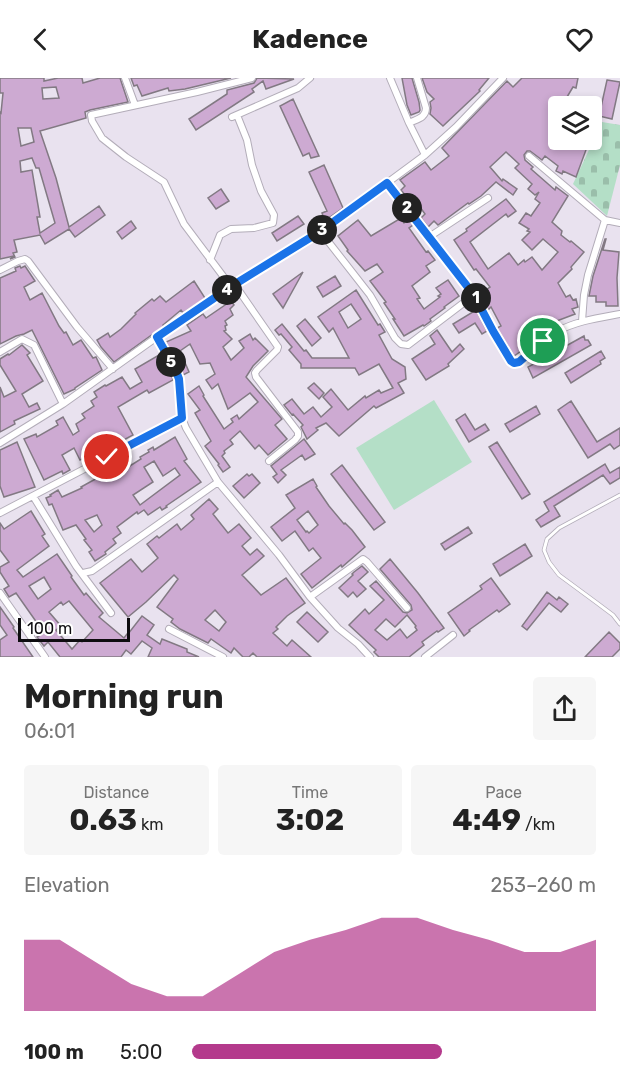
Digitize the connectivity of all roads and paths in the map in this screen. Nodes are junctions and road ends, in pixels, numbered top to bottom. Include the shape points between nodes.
1 (125, 78) edge
2 (252, 78) edge
3 (310, 78) edge
4 (390, 78) edge
5 (417, 78) edge
6 (503, 78) edge
7 (135, 105) junction
8 (409, 123) junction
9 (425, 155) junction
10 (529, 156) dead end
11 (387, 183) junction
12 (488, 198) dead end
13 (605, 220) junction
14 (620, 222) edge
15 (321, 231) junction
16 (429, 237) junction
17 (210, 260) junction
18 (0, 270) edge
19 (234, 285) junction
20 (474, 295) junction
21 (620, 314) edge
22 (582, 321) junction
23 (157, 337) junction
24 (0, 352) edge
25 (113, 369) junction
26 (63, 404) junction
27 (182, 418) junction
28 (0, 442) edge
29 (269, 461) dead end
30 (218, 482) junction
31 (620, 495) edge
32 (33, 496) junction
33 (0, 513) edge
34 (82, 573) junction
35 (0, 593) edge
36 (310, 597) junction
37 (407, 608) dead end
38 (111, 613) dead end
39 (620, 624) edge
40 (169, 629) dead end
41 (453, 635) dead end
42 (44, 657) edge
43 (223, 657) edge
44 (370, 657) edge
45 (425, 657) edge

1 - 7 street
2 - 7 street
3 - 17 street via 298,88 235,116 247,140 261,191 274,215 273,223 231,229 220,235
4 - 8 street
5 - 8 street via 426,113
6 - 9 street
7 - 17 street via 91,115 92,121 102,138 164,182 184,224
8 - 9 street
9 - 11 street
10 - 13 street
11 - 15 street
11 - 16 street
12 - 16 street
13 - 14 street
13 - 22 street via 588,275
15 - 19 street
15 - 20 street via 370,295 401,344 408,345
16 - 20 street
17 - 19 street
18 - 25 street via 18,261 28,261
19 - 23 street
19 - 29 street via 278,347 255,373 298,436
20 - 22 street via 514,363 553,333
21 - 22 street
23 - 25 street
23 - 27 street via 179,379
24 - 26 street via 22,339 34,345
25 - 26 street
26 - 28 street
27 - 30 street
27 - 32 street
30 - 34 street via 92,571
30 - 36 street
31 - 39 lane via 559,528 547,539 544,550 559,575
32 - 33 street
32 - 34 street
34 - 38 street
35 - 42 street
36 - 37 street via 363,559
36 - 44 street
40 - 43 street
41 - 45 street

